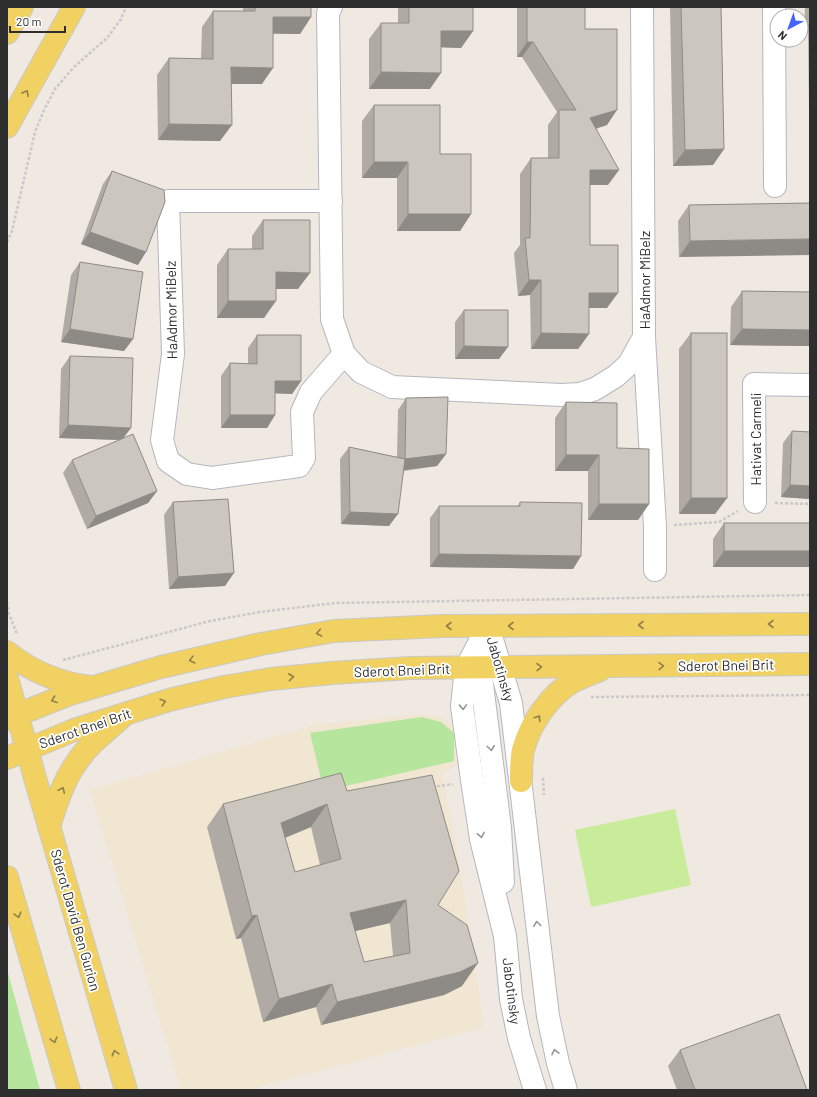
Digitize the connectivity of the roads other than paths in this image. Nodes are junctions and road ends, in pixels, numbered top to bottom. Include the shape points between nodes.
1 (22, 7) edge
2 (74, 7) edge
3 (331, 7) edge
4 (642, 7) edge
5 (774, 7) edge
6 (7, 33) edge
7 (7, 126) edge
8 (775, 186) dead end
9 (331, 201) junction
10 (644, 337) junction
11 (344, 354) junction
12 (810, 385) edge
13 (755, 502) road end
14 (655, 570) dead end
15 (810, 624) edge
16 (488, 626) junction
17 (7, 652) edge
18 (810, 664) edge
19 (608, 666) junction
20 (482, 668) junction
21 (7, 678) edge
22 (91, 687) junction
23 (126, 713) junction
24 (12, 717) edge
25 (17, 754) edge
26 (521, 781) junction
27 (49, 827) junction
28 (7, 878) edge
29 (505, 936) junction
30 (69, 1090) edge
31 (126, 1090) edge
32 (535, 1090) edge
33 (566, 1090) edge

1 - 6 main road
7 -> 2 main road
3 - 9 street, HaAdmor MiBelz via 328,13
4 - 10 street, HaAdmor MiBelz
5 - 8 street
9 - 11 street, HaAdmor MiBelz via 332,319
9 - 11 street, HaAdmor MiBelz via 168,200 174,354 162,440 168,461 187,474 212,478 299,466 304,458 302,412 311,392
10 - 11 street, HaAdmor MiBelz via 629,364 616,376 595,389 580,394 392,387 361,372
10 - 14 street via 656,527
12 - 13 street, Hativat Carmeli via 754,384
15 -> 16 main road
16 - 20 street, Jabotinsky
16 - 20 street, Jabotinsky
16 -> 22 main road via 334,631 204,657
17 - 22 main road via 46,676 70,684
19 -> 18 main road, Sderot Bnei Brit
20 -> 19 main road, Sderot Bnei Brit
26 -> 19 main road via 523,751 530,729 548,703 574,681
23 -> 20 main road, Sderot Bnei Brit via 224,687 272,679 332,672
20 - 26 street, Jabotinsky via 511,703
20 -> 29 street via 500,828
20 -> 29 street, Jabotinsky via 462,706 481,839
21 - 24 main road, Sderot David Ben Gurion
22 -> 24 main road
23 - 25 main road, Sderot Bnei Brit via 74,730
27 -> 23 main road via 58,798 77,762 90,746
24 - 25 main road, Sderot David Ben Gurion
25 - 27 main road, Sderot David Ben Gurion
33 -> 26 street, Jabotinsky via 548,1016
31 -> 27 main road, Sderot David Ben Gurion
28 -> 30 main road
29 - 32 street, Jabotinsky via 511,999 519,1038

